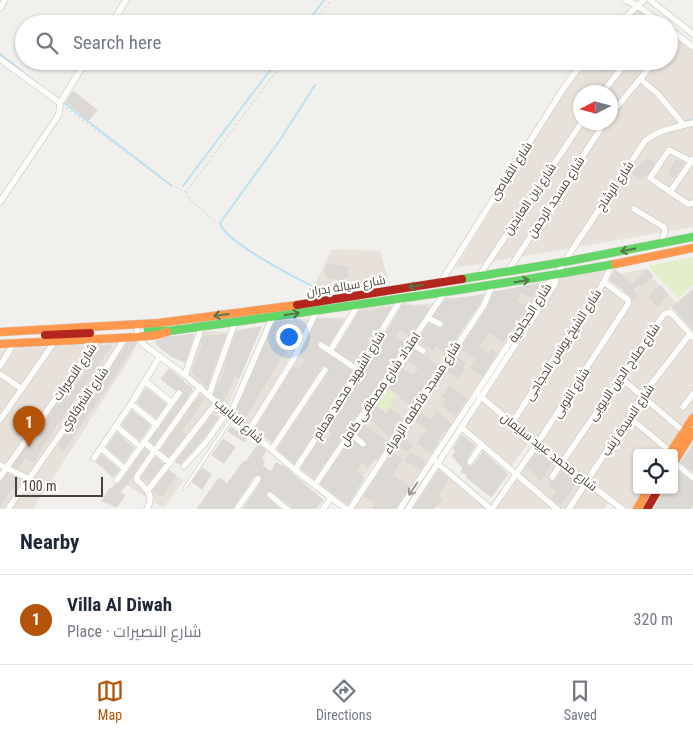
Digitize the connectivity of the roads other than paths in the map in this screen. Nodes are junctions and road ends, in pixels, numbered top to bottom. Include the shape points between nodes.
1 (5, 0) edge
2 (126, 0) edge
3 (625, 0) edge
4 (644, 0) edge
5 (650, 0) edge
6 (638, 6) junction
7 (0, 8) edge
8 (117, 15) edge
9 (628, 15) edge
10 (650, 15) edge
11 (669, 15) edge
12 (678, 22) edge
13 (693, 34) edge
14 (678, 35) edge
15 (693, 47) edge
16 (0, 59) edge
17 (80, 70) edge
18 (578, 70) edge
19 (620, 70) edge
20 (648, 70) edge
21 (640, 79) junction
22 (608, 85) edge
23 (60, 103) junction
24 (618, 105) edge
25 (693, 122) edge
26 (684, 125) junction
27 (577, 130) edge
28 (600, 130) edge
29 (692, 160) edge
30 (670, 192) junction
31 (0, 202) edge
32 (693, 203) edge
33 (634, 209) dead end
34 (693, 237) edge
35 (661, 244) junction
36 (693, 248) edge
37 (564, 262) junction
38 (611, 266) junction
39 (508, 271) junction
40 (479, 276) junction
41 (557, 276) junction
42 (441, 282) junction
43 (604, 282) junction
44 (492, 286) junction
45 (445, 292) junction
46 (400, 299) junction
47 (358, 305) junction
48 (317, 310) junction
49 (253, 311) junction
50 (273, 316) junction
51 (428, 318) junction
52 (257, 319) junction
53 (235, 322) junction
54 (440, 324) dead end
55 (202, 326) junction
56 (0, 332) edge
57 (137, 334) junction
58 (692, 336) edge
59 (0, 337) edge
60 (125, 338) junction
61 (98, 339) junction
62 (54, 341) junction
63 (14, 343) junction
64 (411, 343) junction
65 (0, 344) edge
66 (320, 345) dead end
67 (330, 351) junction
68 (422, 351) dead end
69 (160, 356) junction
70 (0, 366) edge
71 (324, 370) dead end
72 (358, 370) junction
73 (0, 374) edge
74 (185, 375) junction
75 (620, 378) junction
76 (145, 381) junction
77 (200, 387) junction
78 (22, 389) junction
79 (179, 393) dead end
80 (693, 394) edge
81 (209, 395) junction
82 (479, 395) junction
83 (642, 396) junction
84 (217, 402) junction
85 (172, 403) junction
86 (131, 404) junction
87 (683, 407) dead end
88 (231, 413) junction
89 (629, 417) junction
90 (0, 420) edge
91 (512, 423) junction
92 (692, 423) edge
93 (156, 425) junction
94 (116, 426) junction
95 (461, 427) junction
96 (250, 429) junction
97 (683, 431) junction
98 (693, 432) edge
99 (350, 433) junction
100 (363, 444) dead end
101 (482, 444) junction
102 (537, 444) junction
103 (143, 445) junction
104 (101, 448) junction
105 (272, 449) junction
106 (666, 449) edge
107 (672, 449) edge
108 (155, 451) junction
109 (678, 456) edge
110 (94, 458) dead end
111 (435, 461) junction
112 (170, 462) junction
113 (470, 462) dead end
114 (561, 463) junction
115 (0, 465) edge
116 (678, 465) edge
117 (184, 466) dead end
118 (6, 469) junction
119 (125, 469) junction
120 (295, 470) junction
121 (516, 474) junction
122 (0, 477) edge
123 (552, 477) dead end
124 (693, 478) edge
125 (29, 479) junction
126 (258, 479) dead end
127 (117, 480) dead end
128 (586, 482) junction
129 (40, 484) dead end
130 (315, 485) junction
131 (184, 489) dead end
132 (148, 490) junction
133 (646, 494) edge
134 (656, 494) edge
135 (270, 495) dead end
136 (331, 498) junction
137 (613, 502) junction
138 (483, 506) edge
139 (8, 509) edge
140 (147, 509) edge
141 (237, 509) edge
142 (287, 509) edge
143 (323, 509) edge
144 (348, 509) edge
145 (400, 509) edge
146 (408, 509) edge
147 (492, 509) edge
148 (557, 509) edge
149 (569, 509) edge
150 (608, 509) edge
151 (622, 509) edge
152 (637, 509) edge
153 (647, 509) edge

1 - 7 street
2 - 8 street
3 - 6 street
4 - 6 street
5 - 11 street
6 - 9 street
6 - 10 street
12 - 13 street
14 - 15 street
16 - 23 street
17 - 23 street
18 - 42 street, شارع القباصى
19 - 22 street
20 - 21 street
21 - 24 street
21 - 26 street via 656,92
23 - 31 street via 59,114
25 - 26 street, شارع الرشاح
26 - 37 street, شارع الرشاح via 662,131 645,142
27 - 40 street, شارع زين العابدين
28 - 39 street, شارع مسجد الرحمن
29 - 30 street
29 - 30 street via 668,150 650,178
30 - 32 street via 688,204
33 - 35 street via 664,227
34 - 35 main road, شارع سيالة بدران
35 -> 37 main road, شارع سيالة بدران
36 - 38 main road, شارع سيالة بدران
37 - 39 main road, شارع سيالة بدران
37 - 41 street, شارع الرشاح
38 - 41 main road, شارع سيالة بدران
38 - 43 street, شارع الشيخ يونس الحجاجى
39 - 40 main road, شارع سيالة بدران
40 - 42 main road, شارع سيالة بدران
44 -> 41 main road, شارع سيالة بدران
41 - 82 street, شارع الحجاجية via 550,281
42 -> 49 main road, شارع سيالة بدران
43 - 91 street, شارع الشيخ يونس الحجاجى
43 - 102 street, شارع النوبى via 628,300 628,304
44 - 45 main road, شارع سيالة بدران
44 - 144 street, شارع مسجد فاطمه الزهراء via 484,305
45 - 46 main road, شارع سيالة بدران
45 - 51 street, امتداد شارع مصطفى كامل
46 - 47 main road, شارع سيالة بدران
46 - 72 street, شارع الشهيد محمد همام
47 - 48 main road, شارع سيالة بدران
47 - 67 street
50 -> 48 main road, شارع سيالة بدران
48 - 96 street via 293,360
49 - 52 main road
49 -> 56 main road, شارع سيالة بدران via 159,323
50 - 52 main road, شارع سيالة بدران
50 - 88 street
51 - 54 street
51 - 64 street, امتداد شارع مصطفى كامل
52 - 53 main road, شارع سيالة بدران
53 - 55 main road, شارع سيالة بدران
53 - 81 street
55 - 57 main road, شارع سيالة بدران via 169,331 156,329
55 - 74 street
57 - 59 main road, شارع سيالة بدران
57 - 60 main road, شارع سيالة بدران
57 - 69 street, شارع الانابيب via 144,345
58 - 75 street, شارع صلاح الدين الايوبى via 672,314 666,312
58 - 83 street, شارع السيدة زينب
60 - 61 main road, شارع سيالة بدران
60 - 125 street, شارع الشرقاوي
61 - 62 main road, شارع سيالة بدران
61 - 118 street, شارع النصيرات
62 - 63 main road, شارع سيالة بدران
62 - 78 street
63 - 65 main road, شارع سيالة بدران
63 - 70 street
64 - 68 street
64 - 99 street, امتداد شارع مصطفى كامل
66 - 67 street
67 - 72 street
69 - 74 street, شارع الانابيب
69 - 76 street
71 - 105 street
72 - 120 street, شارع الشهيد محمد همام
73 - 78 street
74 - 77 street, شارع الانابيب
75 - 83 street
75 - 114 street, شارع صلاح الدين الايوبى
76 - 85 street
76 - 86 street
77 - 81 street, شارع الانابيب
77 - 108 street
78 - 90 street
79 - 85 street
80 - 87 street
81 - 84 street, شارع الانابيب
82 - 91 street, شارع محمد عبيد سليمان
82 - 95 street, شارع الحجاجية
82 - 111 street, شارع الحجاجية
83 - 89 street, شارع السيدة زينب
83 - 97 street
84 - 88 street, شارع الانابيب
84 - 112 street
85 - 93 street
86 - 93 street
86 - 94 street
88 - 96 street, شارع الانابيب
88 - 117 street
88 - 131 lane
89 - 106 street
89 - 128 street, شارع السيدة زينب
91 - 102 street, شارع محمد عبيد سليمان
92 - 97 main road
93 - 103 street
94 - 103 street
94 - 104 street
95 - 101 street
95 - 111 street, شارع الحجاجية
96 - 105 street, شارع الانابيب
97 - 107 main road
98 - 109 main road
99 - 100 street
99 - 130 street, امتداد شارع مصطفى كامل
101 - 113 street
101 - 121 street
102 - 114 street, شارع محمد عبيد سليمان
102 - 121 street, شارع النوبى
103 - 108 street
103 - 119 street
104 - 110 street
104 - 119 street
105 - 120 street, شارع الانابيب
108 - 112 street
108 - 132 street via 136,476
111 - 138 street
111 -> 145 street, شارع الحجاجية
111 - 146 street, شارع الحجاجية
112 - 132 street
114 - 123 street, شارع صلاح الدين الايوبى
114 - 128 street, شارع محمد عبيد سليمان
115 - 118 street
116 - 124 street
118 - 122 street, شارع النصيرات
118 - 125 street
119 - 127 street
120 - 130 street, شارع الانابيب
121 - 147 street, شارع النوبى
121 - 148 street
125 - 129 street
125 - 139 street, شارع الشرقاوي
126 - 141 street
128 - 137 street, شارع محمد عبيد سليمان
128 - 149 street, شارع السيدة زينب
130 - 136 street, شارع الانابيب
132 - 140 street via 150,501
133 - 152 main road
134 - 153 main road
135 - 142 street
136 - 143 street
136 - 144 street, شارع الانابيب
137 - 150 street
137 - 151 street, شارع محمد عبيد سليمان
138 - 147 street

